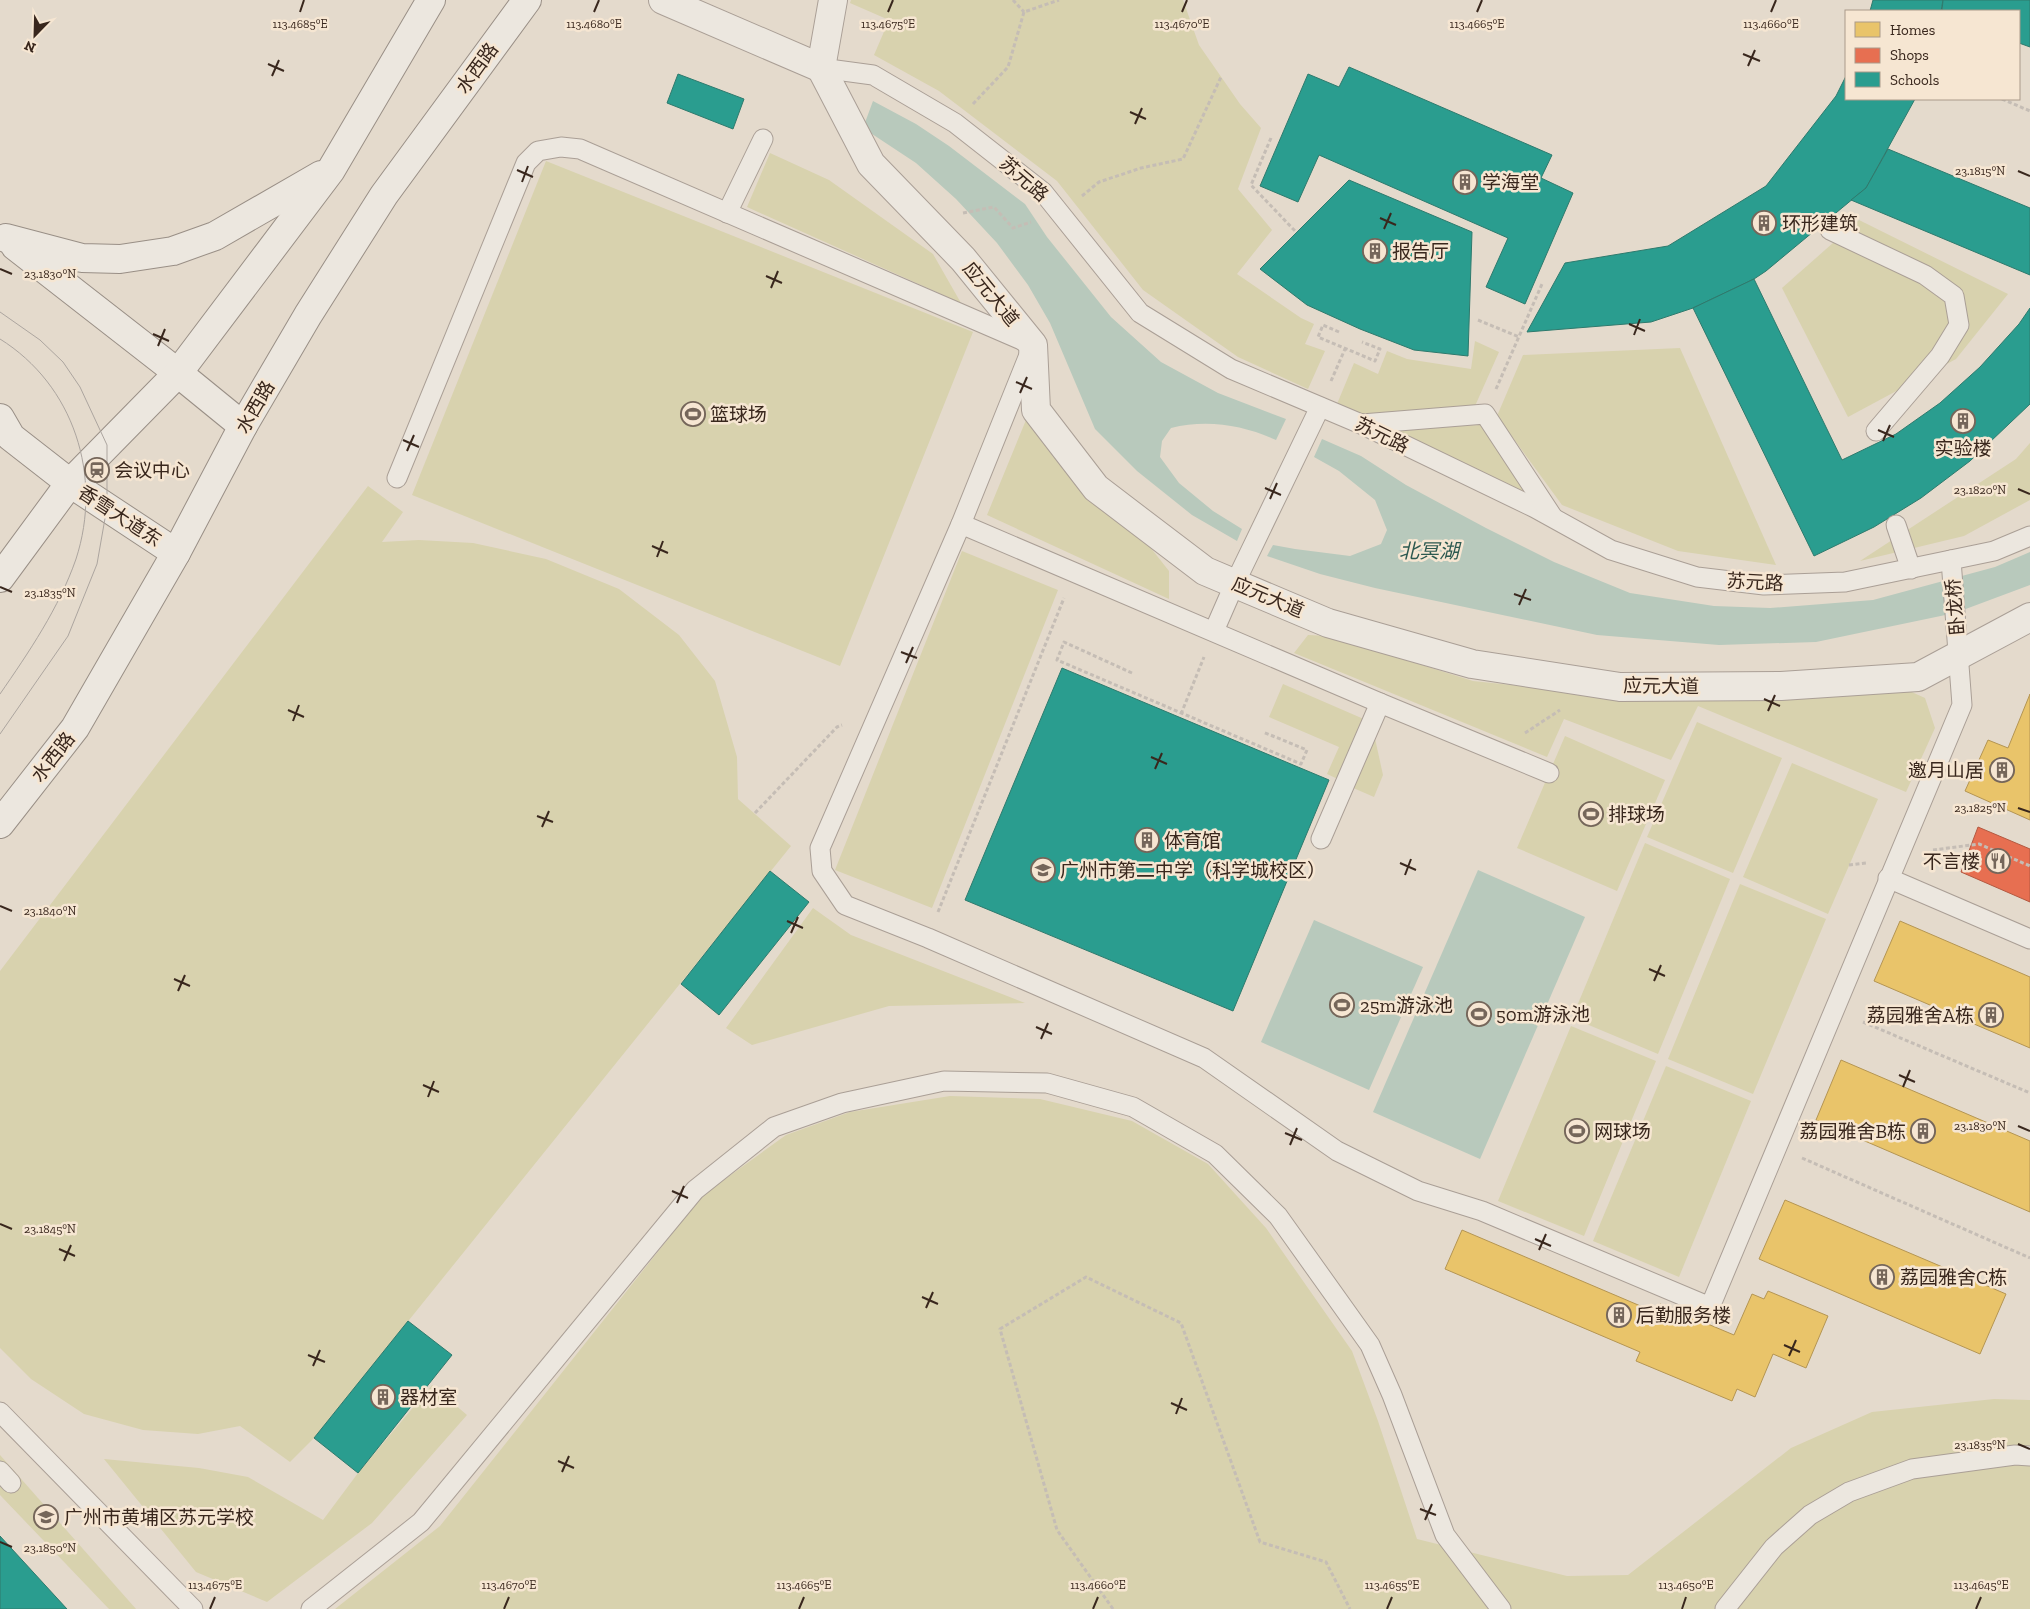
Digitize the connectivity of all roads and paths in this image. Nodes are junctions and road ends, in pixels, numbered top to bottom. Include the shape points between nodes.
1 (431, 0) edge
2 (527, 0) edge
3 (663, 0) edge
4 (833, 0) edge
5 (1013, 0) edge
6 (1058, 0) edge
7 (1024, 12) junction
8 (821, 68) junction
9 (1221, 77) dead end
10 (2004, 100) edge
11 (2030, 111) edge
12 (955, 122) junction
13 (1271, 138) dead end
14 (763, 139) dead end
15 (331, 170) junction
16 (727, 213) junction
17 (1060, 213) junction
18 (1830, 230) dead end
19 (1296, 232) dead end
20 (939, 235) junction
21 (3, 237) edge
22 (1542, 284) dead end
23 (1478, 320) dead end
24 (1339, 332) dead end
25 (1518, 338) junction
26 (1362, 342) dead end
27 (1033, 345) junction
28 (1345, 349) junction
29 (178, 373) junction
30 (1320, 407) junction
31 (1485, 414) junction
32 (0, 418) edge
33 (1361, 424) junction
34 (243, 426) junction
35 (1876, 431) dead end
36 (397, 478) dead end
37 (70, 483) junction
38 (1554, 519) junction
39 (961, 524) junction
40 (1896, 525) dead end
41 (2030, 536) edge
42 (176, 553) junction
43 (1951, 560) junction
44 (1911, 568) junction
45 (1074, 572) junction
46 (0, 578) edge
47 (1235, 583) junction
48 (2030, 617) edge
49 (1214, 631) junction
50 (1959, 655) junction
51 (1132, 672) dead end
52 (1600, 684) junction
53 (1380, 703) junction
54 (880, 710) junction
55 (1181, 714) junction
56 (1263, 732) dead end
57 (1498, 751) junction
58 (1549, 773) dead end
59 (755, 813) dead end
60 (0, 824) edge
61 (1320, 838) dead end
62 (1896, 859) junction
63 (1849, 865) dead end
64 (2030, 866) edge
65 (1888, 878) junction
66 (928, 938) junction
67 (2030, 939) edge
68 (1863, 1022) dead end
69 (2030, 1093) edge
70 (1802, 1158) dead end
71 (2030, 1258) edge
72 (0, 1412) edge
73 (2030, 1456) edge
74 (193, 1609) edge
75 (311, 1609) edge
76 (1113, 1609) edge
77 (1350, 1609) edge
78 (1501, 1609) edge
79 (1725, 1609) edge

1 - 15 main road
2 - 34 main road, 水西路 via 384,195
3 - 8 main road
4 - 8 main road
5 - 7 path
6 - 7 path
7 - 12 path via 1008,67
8 - 12 lane, 苏元路 via 873,75
8 - 20 main road, 应元大道 via 871,164
9 - 17 path via 1183,159 1099,182
10 - 11 path
12 - 17 lane, 苏元路 via 1043,192
13 - 19 path via 1251,185
14 - 16 lane
15 - 21 main road via 215,236 173,252 120,259 82,258
15 - 29 main road
16 - 27 lane
16 - 36 lane via 580,149 561,147 538,151 526,163
17 - 20 path via 1013,228 994,207 949,216
17 - 30 lane, 苏元路 via 1140,313 1231,369
18 - 35 lane via 1925,275 1954,296 1959,325 1940,356
20 - 27 main road, 应元大道 via 963,259
21 - 29 main road
22 - 25 path
23 - 25 path
24 - 28 path via 1323,325 1318,337
25 - 31 path
26 - 28 path via 1380,349 1375,361
27 - 39 lane
27 - 47 main road, 应元大道 via 1036,410 1096,488 1205,571
28 - 30 path
29 - 34 main road
29 - 37 main road
30 - 33 lane, 苏元路
30 - 47 lane
31 - 33 lane
31 - 38 lane
32 - 37 main road, 香雪大道东 via 11,437
33 - 38 lane, 苏元路
34 - 42 main road, 水西路
37 - 42 main road, 香雪大道东
37 - 46 main road
38 - 44 lane, 苏元路 via 1611,550 1697,577 1764,585 1836,583
39 - 45 lane
39 - 54 lane
40 - 44 lane
41 - 43 lane, 苏元路 via 1994,551
42 - 60 main road, 水西路 via 75,728
43 - 44 lane, 苏元路
43 - 50 lane, 卧龙桥
45 - 49 lane
45 - 66 path
47 - 49 lane
47 - 52 main road, 应元大道 via 1328,623 1472,664
48 - 50 main road, 应元大道
49 - 53 lane
49 - 55 path
50 - 52 main road, 应元大道 via 1918,677 1781,686 1620,687
50 - 62 lane, 卧龙桥 via 1962,705
51 - 55 path via 1064,642 1057,660
52 - 57 path
53 - 57 lane
53 - 61 lane
54 - 59 path via 837,727
54 - 66 lane via 820,848 822,872 845,905
55 - 56 path via 1302,764 1307,750
57 - 58 lane
62 - 63 path
62 - 64 path via 1922,851 1979,844
62 - 65 lane, 卧龙桥
65 - 66 lane, 卧龙桥 via 1710,1307 1482,1211 1418,1191 1337,1151 1204,1058
65 - 67 lane
68 - 69 path
70 - 71 path
72 - 74 lane
73 - 79 lane via 2015,1455 1912,1469 1850,1492 1810,1515 1774,1547
75 - 78 lane via 421,1522 695,1190 774,1127 842,1103 944,1081 1047,1083 1134,1107 1215,1154 1278,1216 1370,1345 1445,1535
76 - 77 path via 1057,1530 1000,1329 1086,1277 1181,1323 1260,1542 1326,1562

